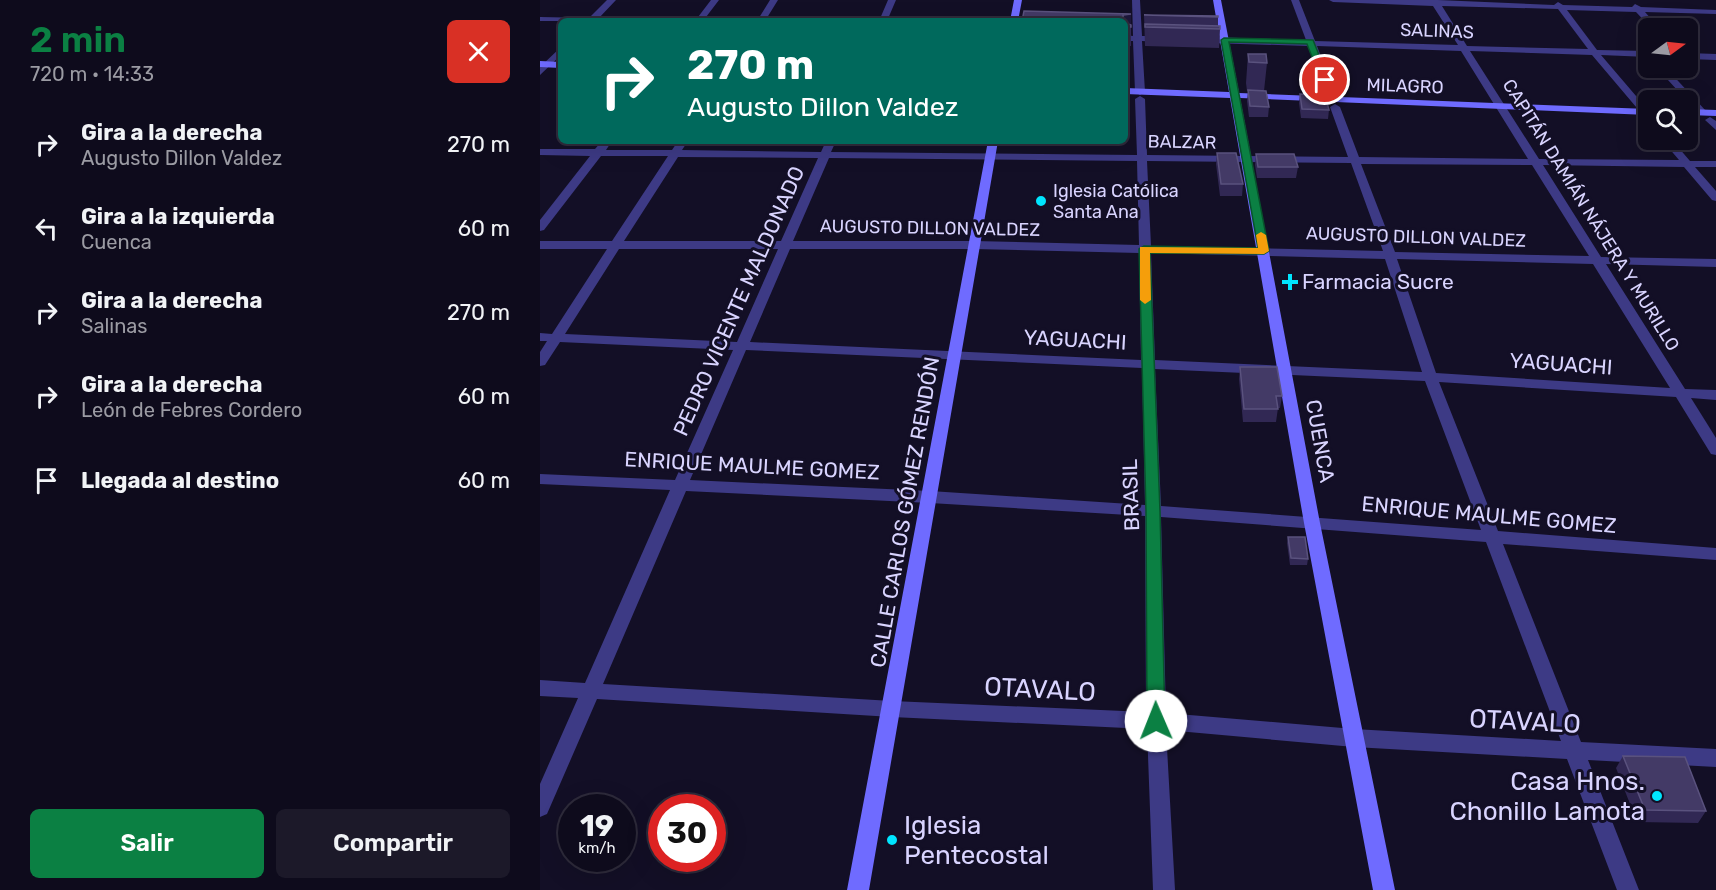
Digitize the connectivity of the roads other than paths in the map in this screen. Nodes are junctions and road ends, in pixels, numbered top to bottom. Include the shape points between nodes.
1 (612, 0) edge
2 (715, 0) edge
3 (774, 0) edge
4 (892, 0) edge
5 (1018, 0) edge
6 (1136, 0) edge
7 (1217, 0) edge
8 (1294, 0) edge
9 (1333, 0) edge
10 (1630, 0) edge
11 (1699, 0) edge
12 (1435, 2) edge
13 (1558, 4) edge
14 (1639, 10) junction
15 (1716, 13) edge
16 (595, 18) edge
17 (701, 18) edge
18 (763, 18) edge
19 (884, 18) edge
20 (1015, 18) edge
21 (1646, 18) edge
22 (540, 19) edge
23 (558, 20) edge
24 (1128, 38) edge
25 (1137, 38) junction
26 (1173, 39) edge
27 (1196, 40) edge
28 (1222, 40) junction
29 (1311, 42) junction
30 (1464, 49) junction
31 (1594, 52) junction
32 (558, 53) edge
33 (1638, 54) edge
34 (1698, 56) edge
35 (1716, 57) edge
36 (558, 66) edge
37 (541, 69) edge
38 (558, 72) edge
39 (1671, 78) edge
40 (1135, 97) edge
41 (1236, 99) junction
42 (1333, 103) junction
43 (1638, 103) edge
44 (1504, 110) junction
45 (1638, 114) edge
46 (1712, 119) edge
47 (605, 144) edge
48 (681, 144) edge
49 (993, 144) edge
50 (828, 148) edge
51 (1676, 150) edge
52 (540, 152) edge
53 (598, 153) junction
54 (675, 153) junction
55 (991, 157) junction
56 (1142, 158) junction
57 (1247, 159) junction
58 (1355, 160) junction
59 (1537, 163) junction
60 (1688, 164) junction
61 (1716, 164) edge
62 (1716, 198) edge
63 (540, 228) edge
64 (616, 244) junction
65 (786, 244) junction
66 (540, 245) edge
67 (974, 245) junction
68 (1144, 249) junction
69 (1264, 251) junction
70 (1390, 255) junction
71 (1597, 260) junction
72 (1716, 262) edge
73 (540, 337) edge
74 (556, 338) junction
75 (742, 346) junction
76 (956, 355) junction
77 (540, 362) edge
78 (1147, 365) junction
79 (1285, 371) junction
80 (1430, 377) junction
81 (1682, 394) junction
82 (1716, 395) edge
83 (1716, 450) edge
84 (540, 479) edge
85 (681, 485) junction
86 (930, 497) junction
87 (1153, 511) junction
88 (1312, 523) junction
89 (1493, 539) junction
90 (1716, 554) edge
91 (540, 688) edge
92 (591, 691) junction
93 (892, 709) junction
94 (1156, 721) junction
95 (1354, 738) junction
96 (1576, 751) junction
97 (1716, 758) edge
98 (540, 807) edge
99 (858, 890) edge
100 (1164, 890) edge
101 (1384, 890) edge
102 (1628, 890) edge

1 - 16 street
2 - 17 street
3 - 18 street
4 - 19 street
5 - 20 main road
6 - 25 street, BRASIL
7 - 28 main road, CUENCA
8 - 29 street
9 - 12 street
10 - 14 street
11 - 15 street
12 - 13 street
12 - 30 street, CAPITÁN DAMIÁN NÁJERA Y MURILLO
13 - 14 street
13 - 31 street
14 - 15 street
14 - 21 street
22 - 23 street
24 - 25 street
25 - 26 street
25 - 40 street, BRASIL
27 - 28 street, SALINAS
28 - 29 street, SALINAS
28 - 41 main road, CUENCA
29 - 30 street, SALINAS
29 - 42 street
30 - 31 street, SALINAS
30 - 44 street, CAPITÁN DAMIÁN NÁJERA Y MURILLO
31 - 33 street, SALINAS
31 - 43 street
32 - 37 street
34 - 35 street
36 - 37 main road
37 - 38 main road
39 - 46 street
40 - 41 main road
40 - 56 street, BRASIL
41 - 42 main road, MILAGRO
41 - 57 main road, CUENCA
42 - 44 main road, MILAGRO
42 - 58 street
44 - 45 main road, MILAGRO
44 - 59 street, CAPITÁN DAMIÁN NÁJERA Y MURILLO
47 - 53 street
48 - 54 street
49 - 55 main road, CALLE CARLOS GÓMEZ RENDÓN
50 - 54 street, BALZAR
50 - 55 street, BALZAR
50 - 65 street, PEDRO VICENTE MALDONADO
51 - 60 street
52 - 53 street, BALZAR
53 - 54 street, BALZAR
53 - 63 street
54 - 64 street
55 - 56 street, BALZAR
55 - 67 main road, CALLE CARLOS GÓMEZ RENDÓN
56 - 57 street, BALZAR
56 - 68 street, BRASIL
57 - 58 street, BALZAR
57 - 69 main road, CUENCA
58 - 59 street, BALZAR
58 - 70 street
59 - 60 street, BALZAR
59 - 71 street, CAPITÁN DAMIÁN NÁJERA Y MURILLO
60 - 61 street, BALZAR
60 - 62 street
64 - 65 street, AUGUSTO DILLON VALDEZ
64 - 66 street, AUGUSTO DILLON VALDEZ
64 - 74 street
65 - 67 street, AUGUSTO DILLON VALDEZ
65 - 75 street, PEDRO VICENTE MALDONADO
67 - 68 street, AUGUSTO DILLON VALDEZ
67 - 76 main road, CALLE CARLOS GÓMEZ RENDÓN
68 - 69 street, AUGUSTO DILLON VALDEZ
68 - 78 street, BRASIL
69 - 70 street, AUGUSTO DILLON VALDEZ
69 - 79 main road, CUENCA
70 - 71 street, AUGUSTO DILLON VALDEZ
70 - 80 street
71 - 72 street, AUGUSTO DILLON VALDEZ
71 - 81 street, CAPITÁN DAMIÁN NÁJERA Y MURILLO
73 - 74 street, YAGUACHI
74 - 75 street, YAGUACHI
74 - 77 street
75 - 76 street, YAGUACHI
75 - 85 street, PEDRO VICENTE MALDONADO
76 - 78 street, YAGUACHI
76 - 86 main road, CALLE CARLOS GÓMEZ RENDÓN
78 - 79 street, YAGUACHI
78 - 87 street, BRASIL
79 - 80 street, YAGUACHI
79 - 88 main road, CUENCA
80 - 81 street, YAGUACHI
80 - 89 street
81 - 82 street, YAGUACHI
81 - 83 street, CAPITÁN DAMIÁN NÁJERA Y MURILLO
84 - 85 street, ENRIQUE MAULME GOMEZ
85 - 86 street, ENRIQUE MAULME GOMEZ
85 - 92 street, PEDRO VICENTE MALDONADO
86 - 87 street, ENRIQUE MAULME GOMEZ
86 - 93 main road, CALLE CARLOS GÓMEZ RENDÓN
87 - 88 street, ENRIQUE MAULME GOMEZ
87 - 94 street, BRASIL
88 - 89 street, ENRIQUE MAULME GOMEZ
88 - 95 main road, CUENCA
89 - 90 street, ENRIQUE MAULME GOMEZ
89 - 96 street
91 - 92 street, OTAVALO
92 - 93 street, OTAVALO
92 - 98 street, PEDRO VICENTE MALDONADO
93 - 94 street, OTAVALO
93 - 99 main road, CALLE CARLOS GÓMEZ RENDÓN
94 - 95 street, OTAVALO
94 - 100 street, BRASIL
95 - 96 street, OTAVALO
95 - 101 main road, CUENCA
96 - 97 street, OTAVALO
96 - 102 street

